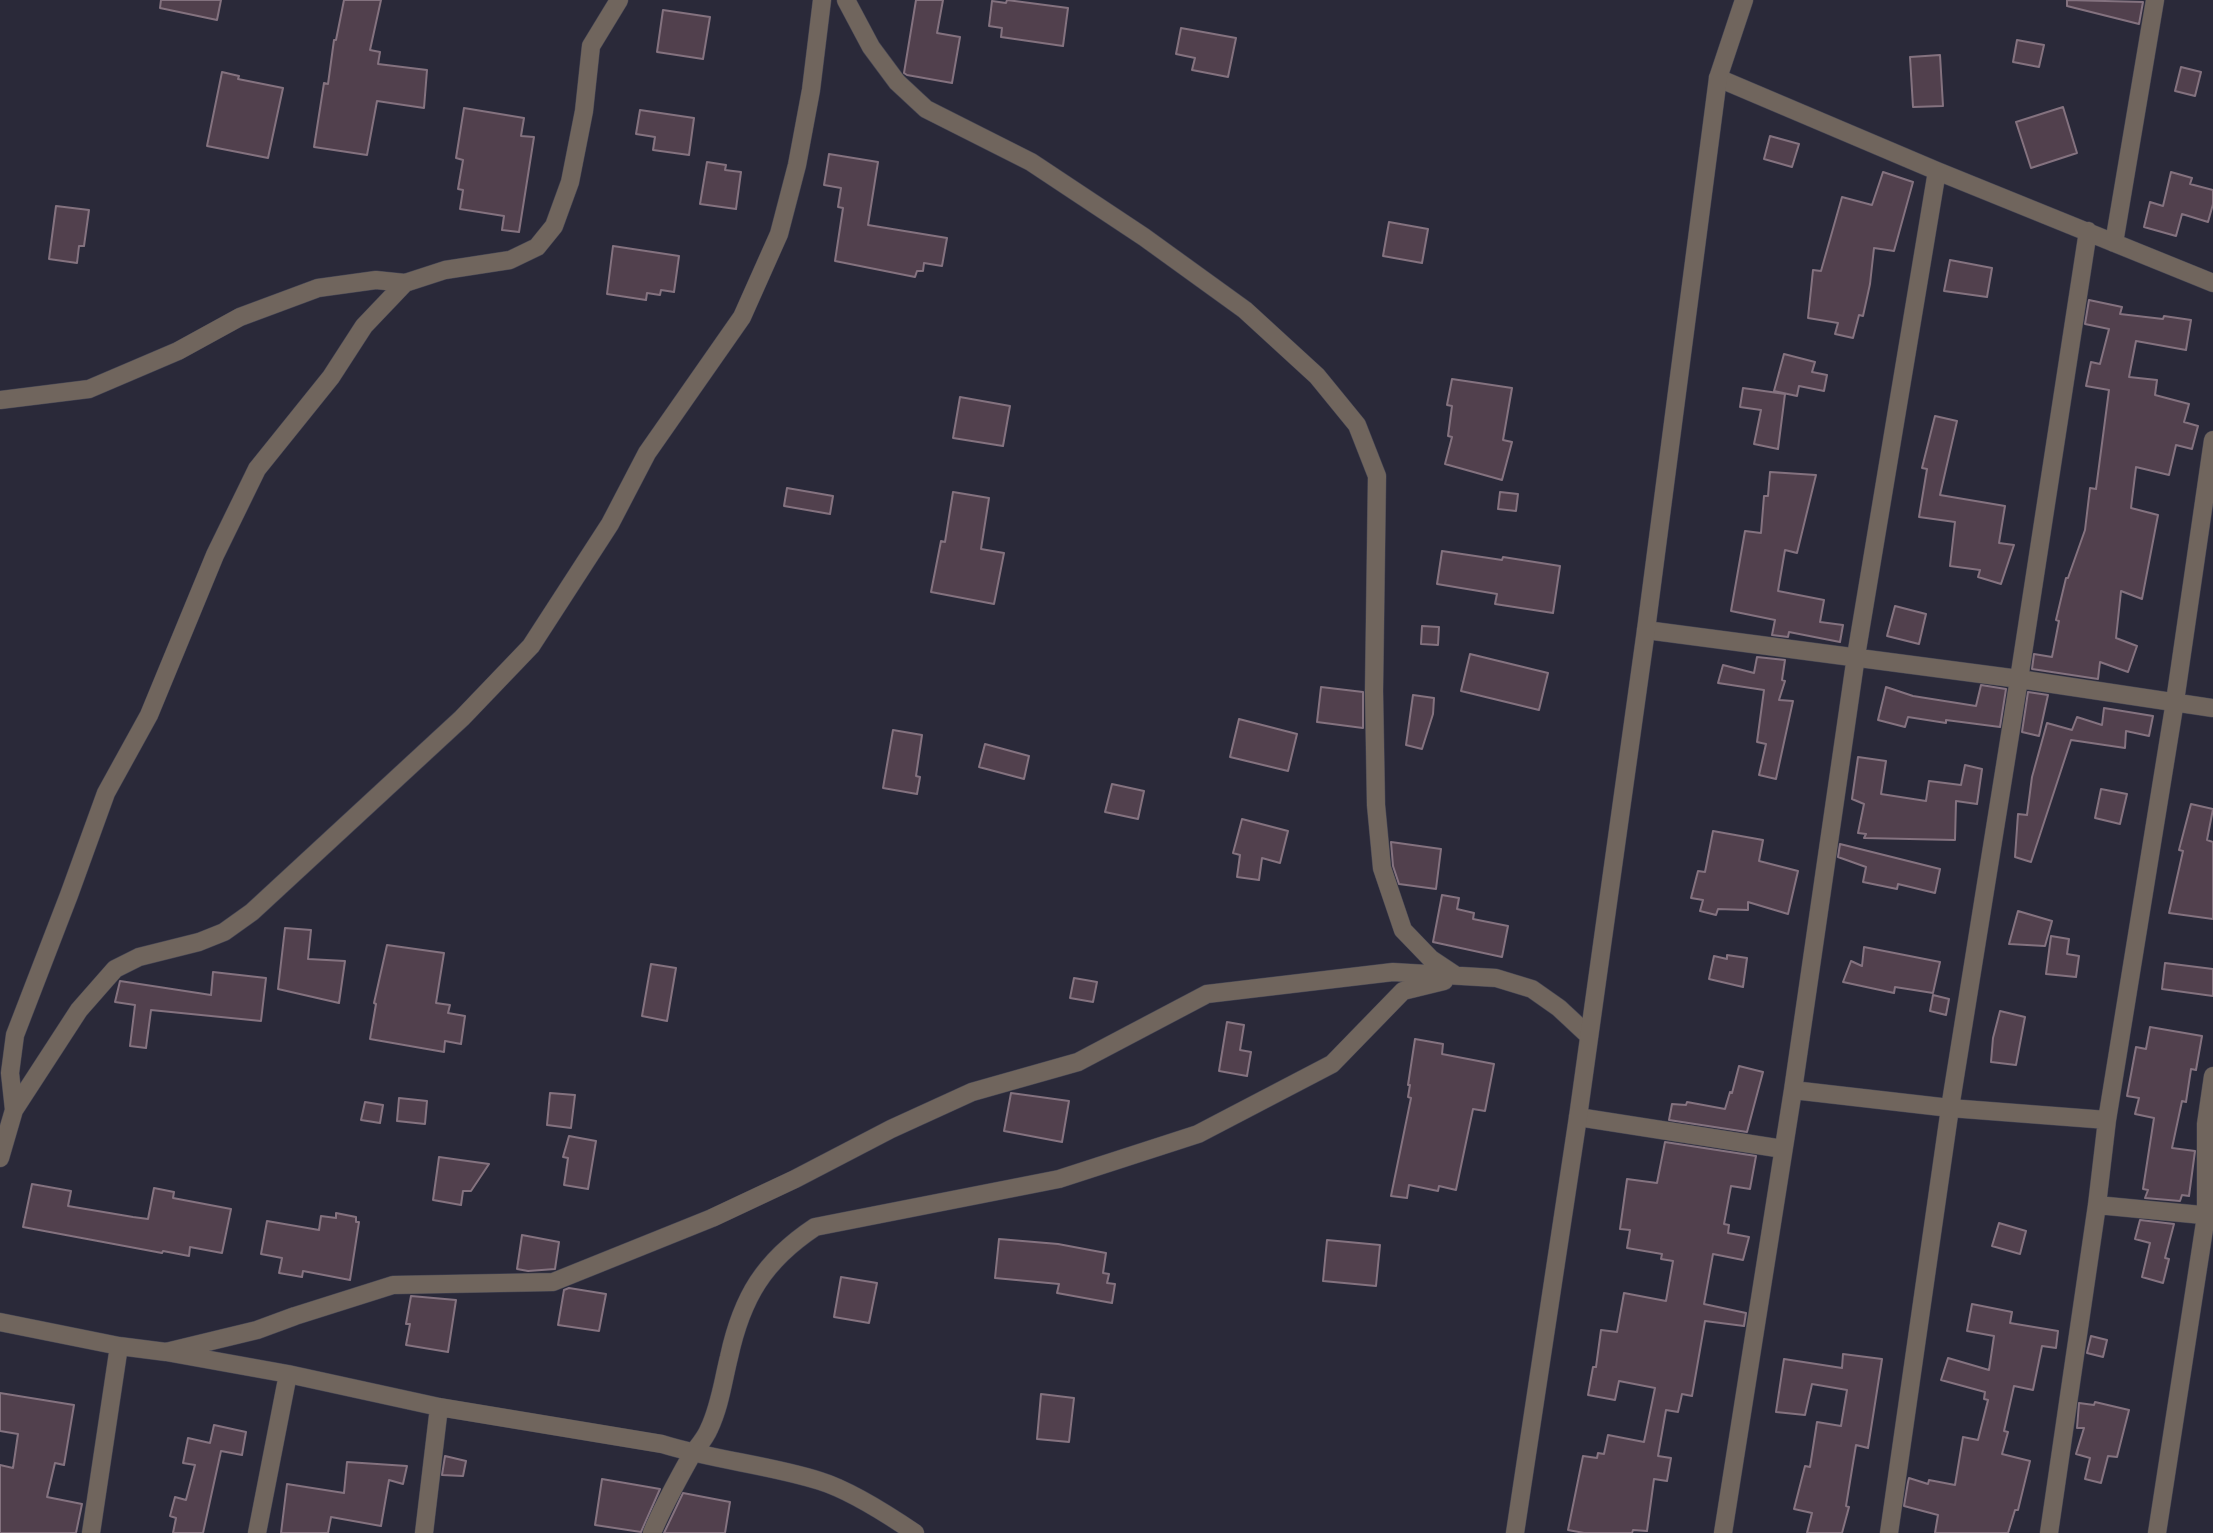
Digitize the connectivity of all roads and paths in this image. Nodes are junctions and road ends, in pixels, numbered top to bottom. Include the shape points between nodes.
1 (619, 0) edge
2 (822, 0) edge
3 (846, 0) edge
4 (1744, 0) edge
5 (2155, 0) edge
6 (1718, 78) junction
7 (1937, 171) junction
8 (2088, 231) junction
9 (2115, 243) junction
10 (405, 283) junction
11 (2213, 283) edge
12 (0, 400) edge
13 (2213, 440) edge
14 (1646, 630) junction
15 (1856, 656) junction
16 (2019, 679) junction
17 (2175, 701) junction
18 (2213, 708) edge
19 (1458, 977) junction
20 (1589, 1036) junction
21 (2213, 1076) edge
22 (1793, 1090) junction
23 (1950, 1108) junction
24 (14, 1110) junction
25 (1578, 1117) junction
26 (2107, 1120) junction
27 (1783, 1149) junction
28 (0, 1158) edge
29 (2097, 1205) junction
30 (2209, 1216) edge
31 (0, 1322) edge
32 (119, 1346) junction
33 (166, 1352) junction
34 (288, 1374) junction
35 (439, 1407) junction
36 (692, 1454) junction
37 (91, 1533) edge
38 (257, 1533) edge
39 (424, 1533) edge
40 (652, 1533) edge
41 (915, 1533) edge
42 (1515, 1533) edge
43 (1723, 1533) edge
44 (1889, 1533) edge
45 (2049, 1533) edge
46 (2157, 1533) edge

1 - 10 street via 591,46 572,170 554,226 537,247 510,260 445,270
2 - 24 street via 797,165 779,234 742,317 648,453 610,524 531,646 462,718 252,912 224,932 139,957 115,970 79,1010
3 - 19 street via 871,47 897,82 926,109 1031,162 1245,310 1317,376 1357,425 1377,476 1374,691 1382,867 1404,930 1430,959
4 - 6 street
5 - 9 street
6 - 7 street
6 - 14 street
7 - 8 street
7 - 15 street
8 - 9 street
8 - 16 street
9 - 11 street
10 - 12 street via 376,280 318,288 240,317 178,351 89,389
10 - 24 street via 364,326 331,377 257,469 215,555 149,715 106,793 15,1035 10,1073
13 - 17 street
14 - 15 street
14 - 20 street
15 - 16 street
15 - 22 street
16 - 17 street
16 - 23 street
17 - 18 street
17 - 26 street
19 - 20 street via 1496,978 1532,989
19 - 33 street via 1393,972 1207,994 1078,1062 972,1092 712,1218 553,1282 393,1285 257,1330
19 - 36 street via 1403,991 1332,1064 1198,1134 1059,1179 815,1227 774,1259 747,1299 736,1327 720,1402 709,1431
20 - 25 street
21 - 30 street via 2206,1124
22 - 23 street
22 - 27 street
23 - 26 street
23 - 44 street
24 - 28 street
25 - 27 street
25 - 42 street
26 - 29 street
27 - 43 street
29 - 30 street
29 - 45 street
30 - 46 street
31 - 32 street
32 - 33 street
32 - 37 street
33 - 34 street
34 - 35 street
34 - 38 street
35 - 36 street via 662,1444
35 - 39 street
36 - 40 street
36 - 41 street via 822,1481

